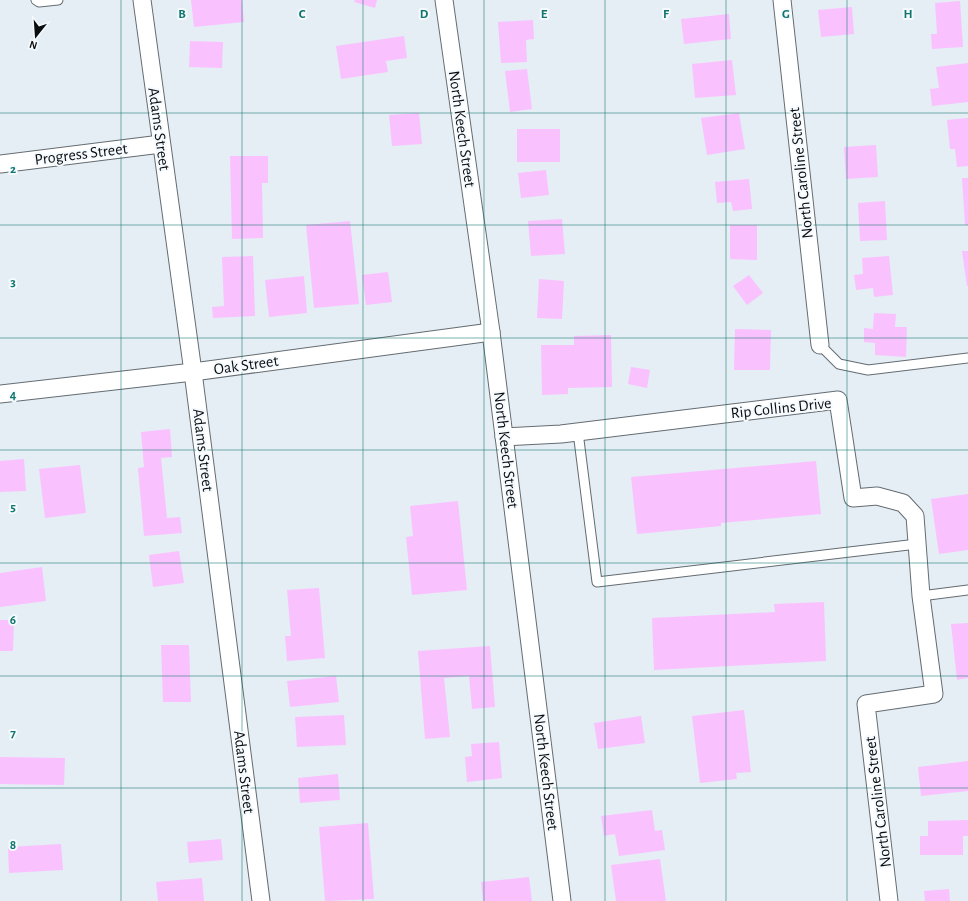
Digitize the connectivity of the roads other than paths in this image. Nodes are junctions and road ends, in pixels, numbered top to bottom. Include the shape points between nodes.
1 (36, 0) edge
2 (58, 0) edge
3 (142, 0) edge
4 (444, 0) edge
5 (782, 0) edge
6 (161, 144) junction
7 (0, 164) edge
8 (491, 332) junction
9 (820, 345) joint
10 (968, 358) edge
11 (193, 372) junction
12 (0, 394) edge
13 (578, 432) junction
14 (504, 437) junction
15 (917, 544) junction
16 (968, 590) edge
17 (921, 596) junction
18 (866, 704) joint
19 (261, 901) edge
20 (562, 901) edge
21 (890, 901) edge

1 - 2 lane
3 - 6 street, Adams Street
4 - 8 street, North Keech Street
5 - 9 street, North Caroline Street
6 - 7 street, Progress Street
6 - 11 street, Adams Street
8 - 11 street, Oak Street
8 - 14 street, North Keech Street
9 - 10 lane via 839,364 868,370
11 - 12 street, Oak Street
11 - 19 street, Adams Street
13 - 14 street, Rip Collins Drive
13 - 15 street, Rip Collins Drive via 838,400 853,498 877,496 903,503 915,516
13 - 15 lane via 597,582
14 - 20 street, North Keech Street
15 - 17 street, Rip Collins Drive
16 - 17 lane
17 - 18 street, Rip Collins Drive via 934,694
18 - 21 street, North Caroline Street

